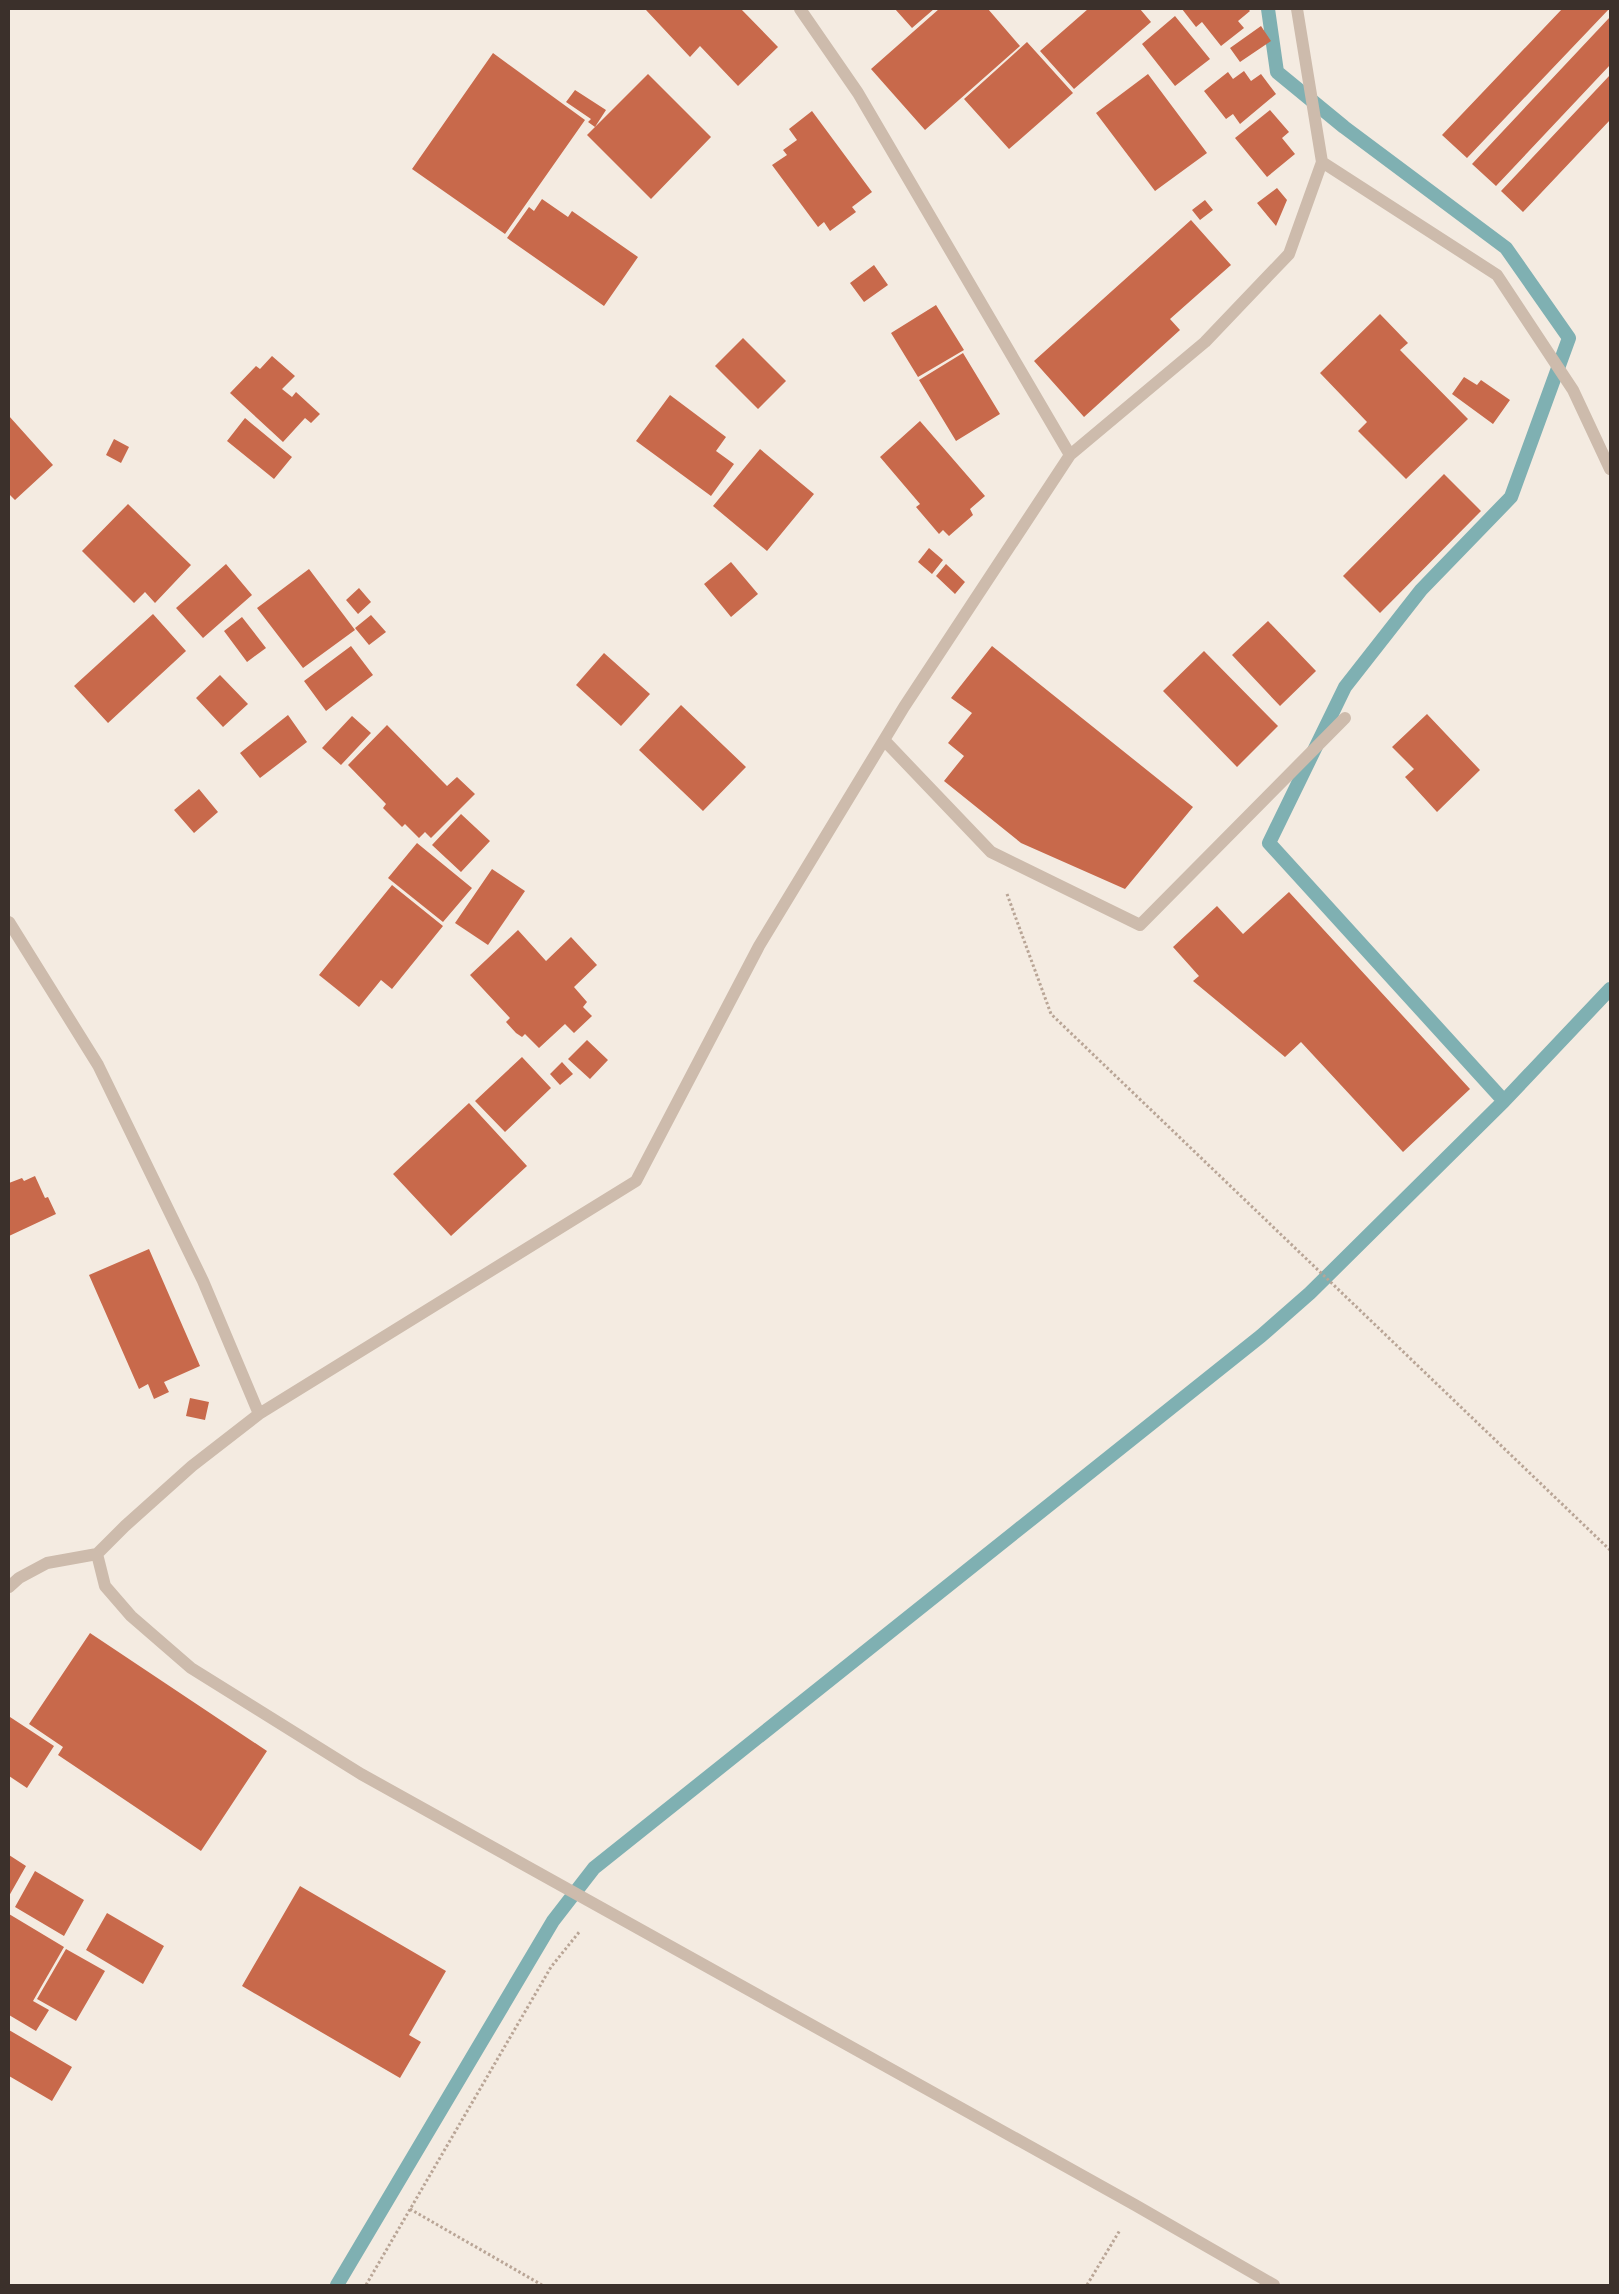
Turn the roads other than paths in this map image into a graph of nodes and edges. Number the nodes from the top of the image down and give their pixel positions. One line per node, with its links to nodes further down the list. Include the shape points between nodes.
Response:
1 (800, 9): 4 (street, via 858,93)
2 (1297, 9): 3 (street)
3 (1322, 162): 4 (street, via 1289,254 1205,342); 5 (street, via 1498,275 1573,390)
4 (1070, 455): 7 (street)
5 (1610, 468)
6 (1345, 718): 7 (street, via 1140,925 991,852)
7 (884, 740): 10 (street, via 759,946 636,1181)
8 (9, 922): 9 (street)
9 (13, 938): 10 (street, via 98,1065 203,1281)
10 (259, 1414): 11 (street, via 192,1466)
11 (97, 1554): 12 (street, via 47,1562 18,1578); 13 (street, via 105,1586 131,1616 191,1668 361,1774)
12 (9, 1587)
13 (1274, 2285)

